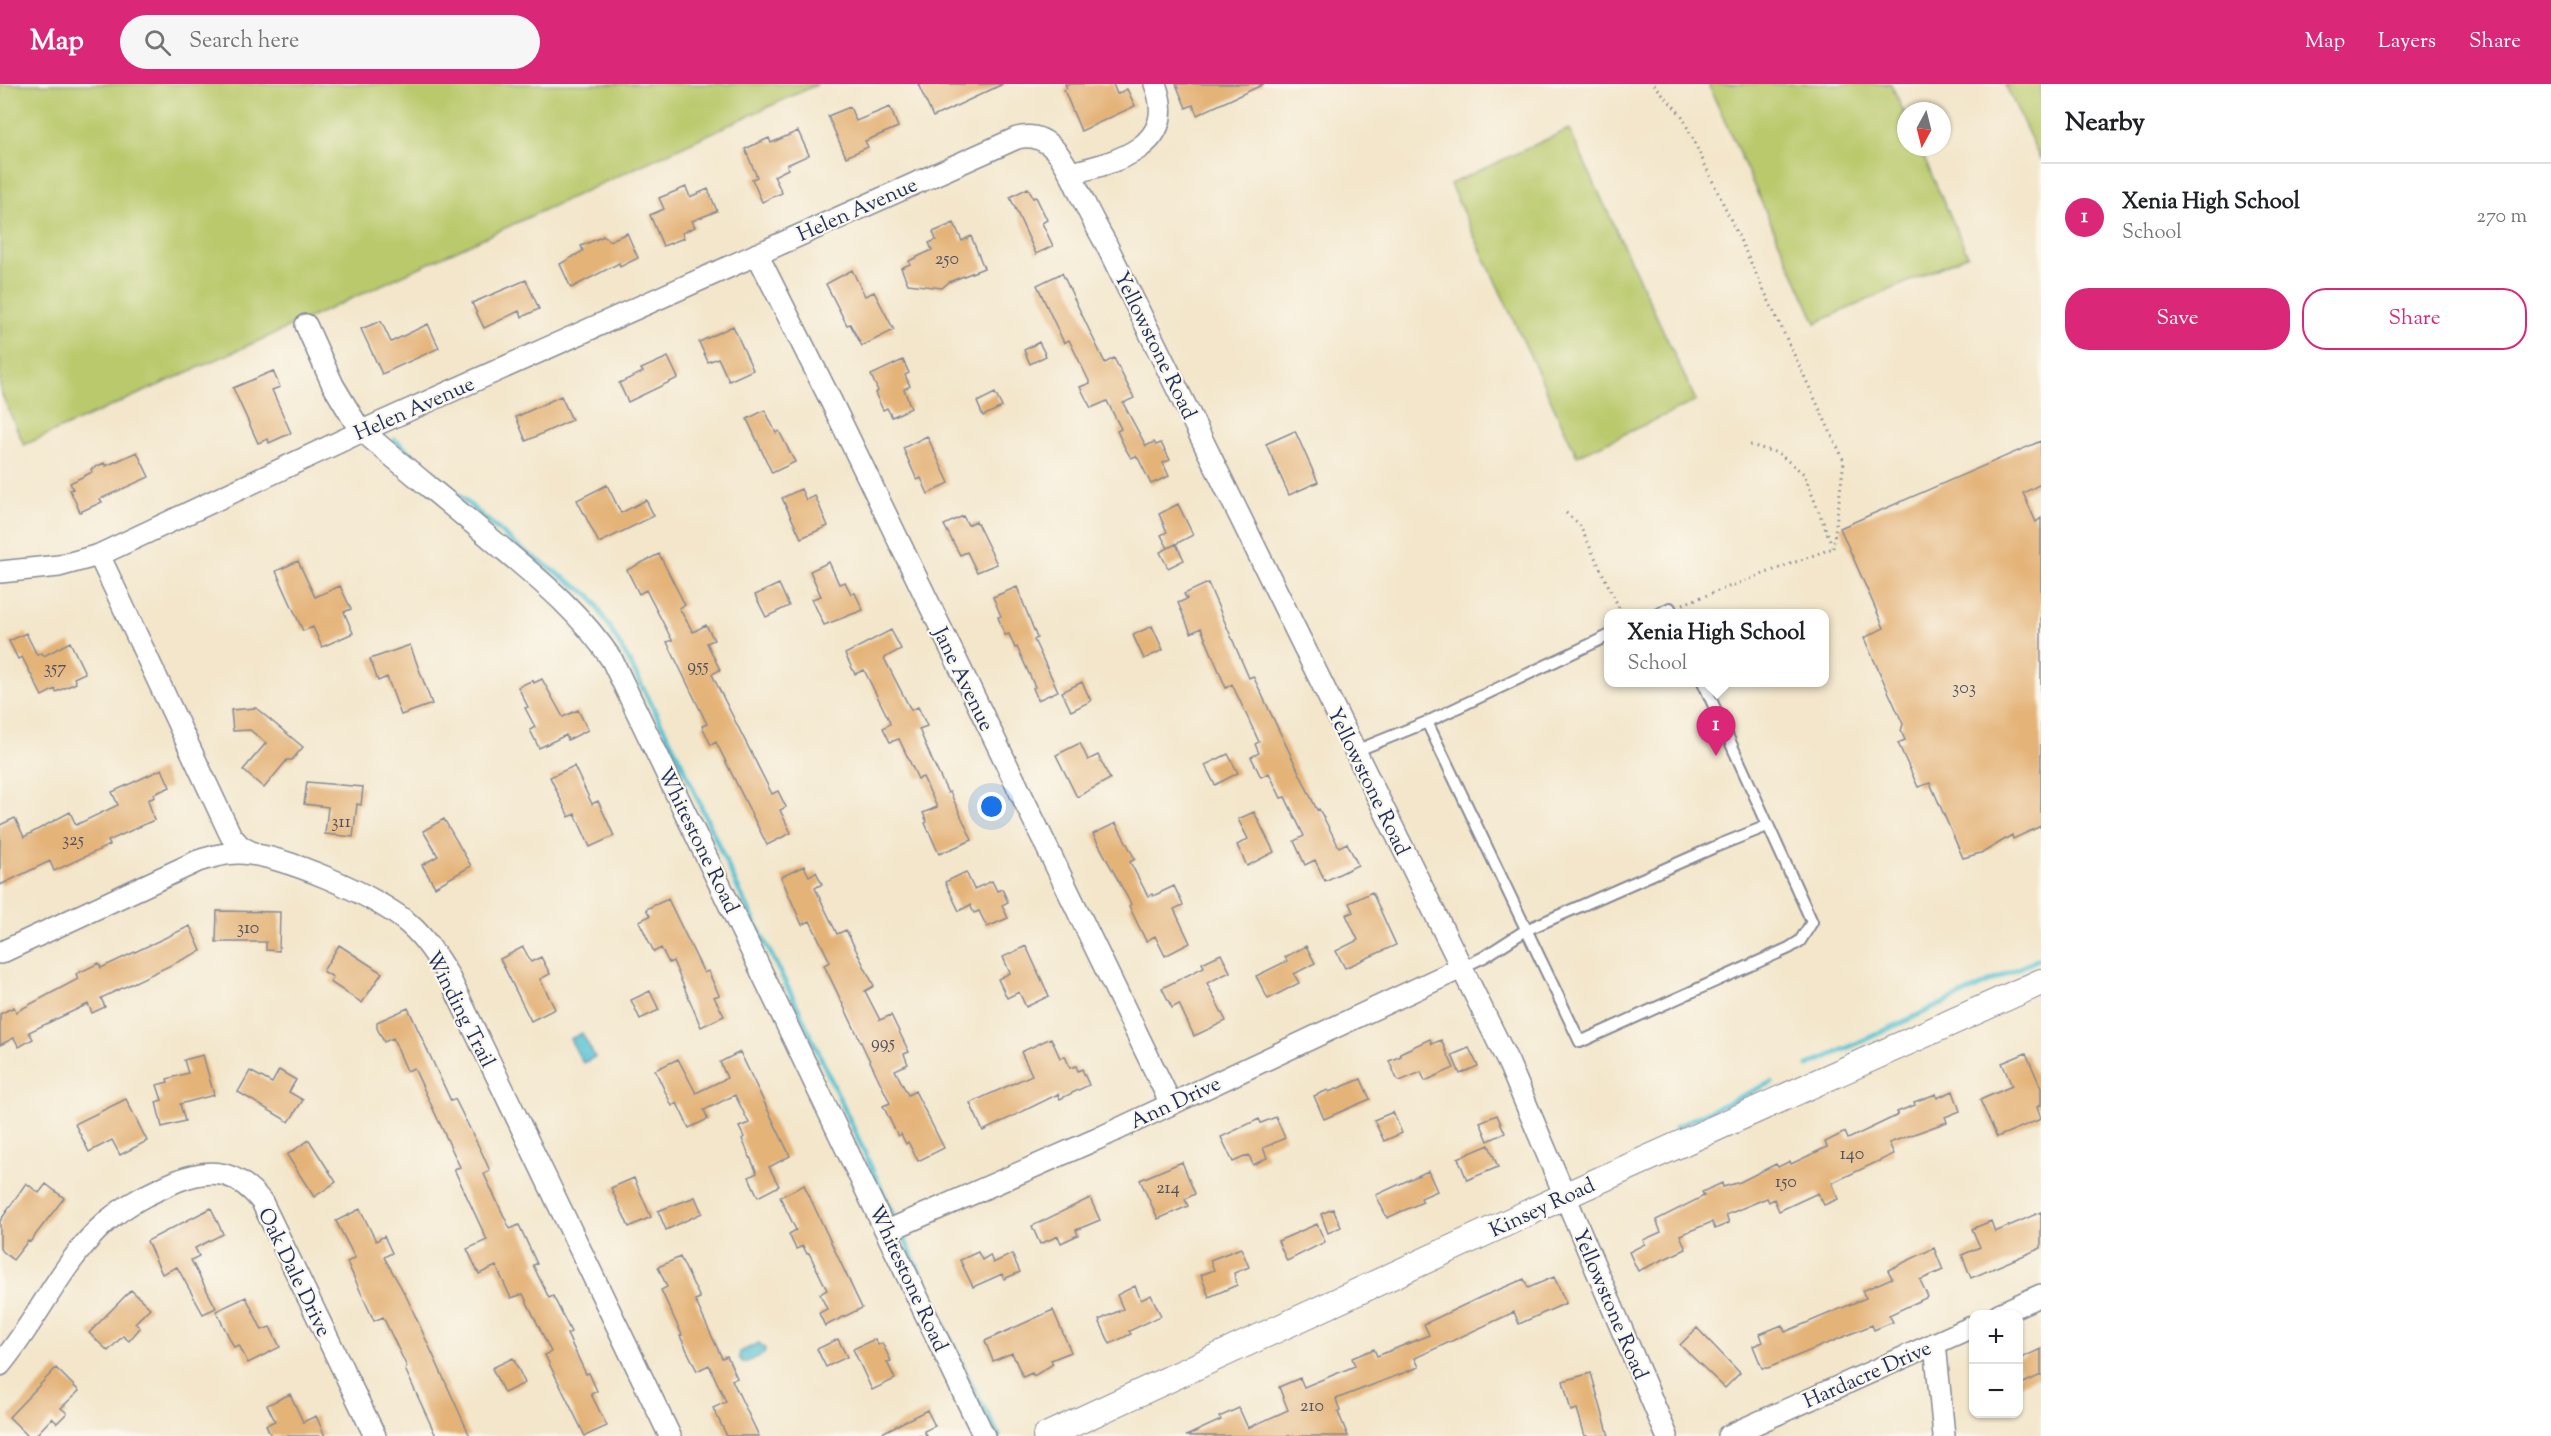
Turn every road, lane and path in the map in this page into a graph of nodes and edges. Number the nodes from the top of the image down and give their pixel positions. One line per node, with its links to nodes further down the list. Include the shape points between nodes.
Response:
1 (1155, 84): 4 (street, via 1162,107 1160,123 1139,150)
2 (1654, 84): 10 (path, via 1682,116 1844,461)
3 (1044, 141): 4 (street, Yellowstone Road, via 1061,156); 5 (street, Helen Avenue, via 1017,138)
4 (1071, 173): 18 (street, Yellowstone Road)
5 (757, 254): 7 (street, Helen Avenue); 25 (street, Jane Avenue)
6 (306, 324): 7 (street, Whitestone Road, via 333,385)
7 (361, 432): 11 (street, Helen Avenue); 27 (street, Whitestone Road, via 574,610 606,652)
8 (1750, 445): 10 (path, via 1778,453 1804,474)
9 (1566, 513): 13 (path, via 1579,524)
10 (1833, 548): 14 (path)
11 (99, 555): 12 (street, Helen Avenue, via 59,566); 20 (street, via 231,836)
12 (0, 572)
13 (1620, 609)
14 (1677, 609)
15 (1604, 638): 17 (lane)
16 (1705, 687): 19 (lane)
17 (1426, 722): 18 (lane); 21 (lane)
18 (1353, 752): 23 (street, Yellowstone Road)
19 (1767, 826): 21 (lane); 21 (lane, via 1812,922 1800,941 1580,1042)
20 (255, 854): 22 (street, Winding Trail, via 224,854 198,861); 34 (street, Winding Trail, via 332,880 376,900 411,926 437,956)
21 (1526, 930): 23 (lane)
22 (0, 952)
23 (1461, 968): 25 (street, Ann Drive); 26 (street, Yellowstone Road)
24 (2041, 982): 26 (street, Kinsey Road)
25 (1171, 1104): 27 (street, Ann Drive)
26 (1575, 1192): 36 (street, Kinsey Road); 37 (street, Yellowstone Road, via 1620,1329)
27 (886, 1231): 35 (street, Whitestone Road)
28 (2041, 1296): 29 (street)
29 (2008, 1310)
30 (1969, 1328): 31 (street, Hardacre Drive)
31 (1935, 1343): 38 (street, Hardacre Drive); 39 (street)
32 (0, 1365): 33 (street, Oak Dale Drive, via 79,1252 106,1222 142,1197 187,1177 207,1172 223,1174 238,1179 262,1202)
33 (375, 1436)
34 (670, 1436)
35 (984, 1436)
36 (1046, 1436)
37 (1667, 1436)
38 (1728, 1436)
39 (1944, 1436)

